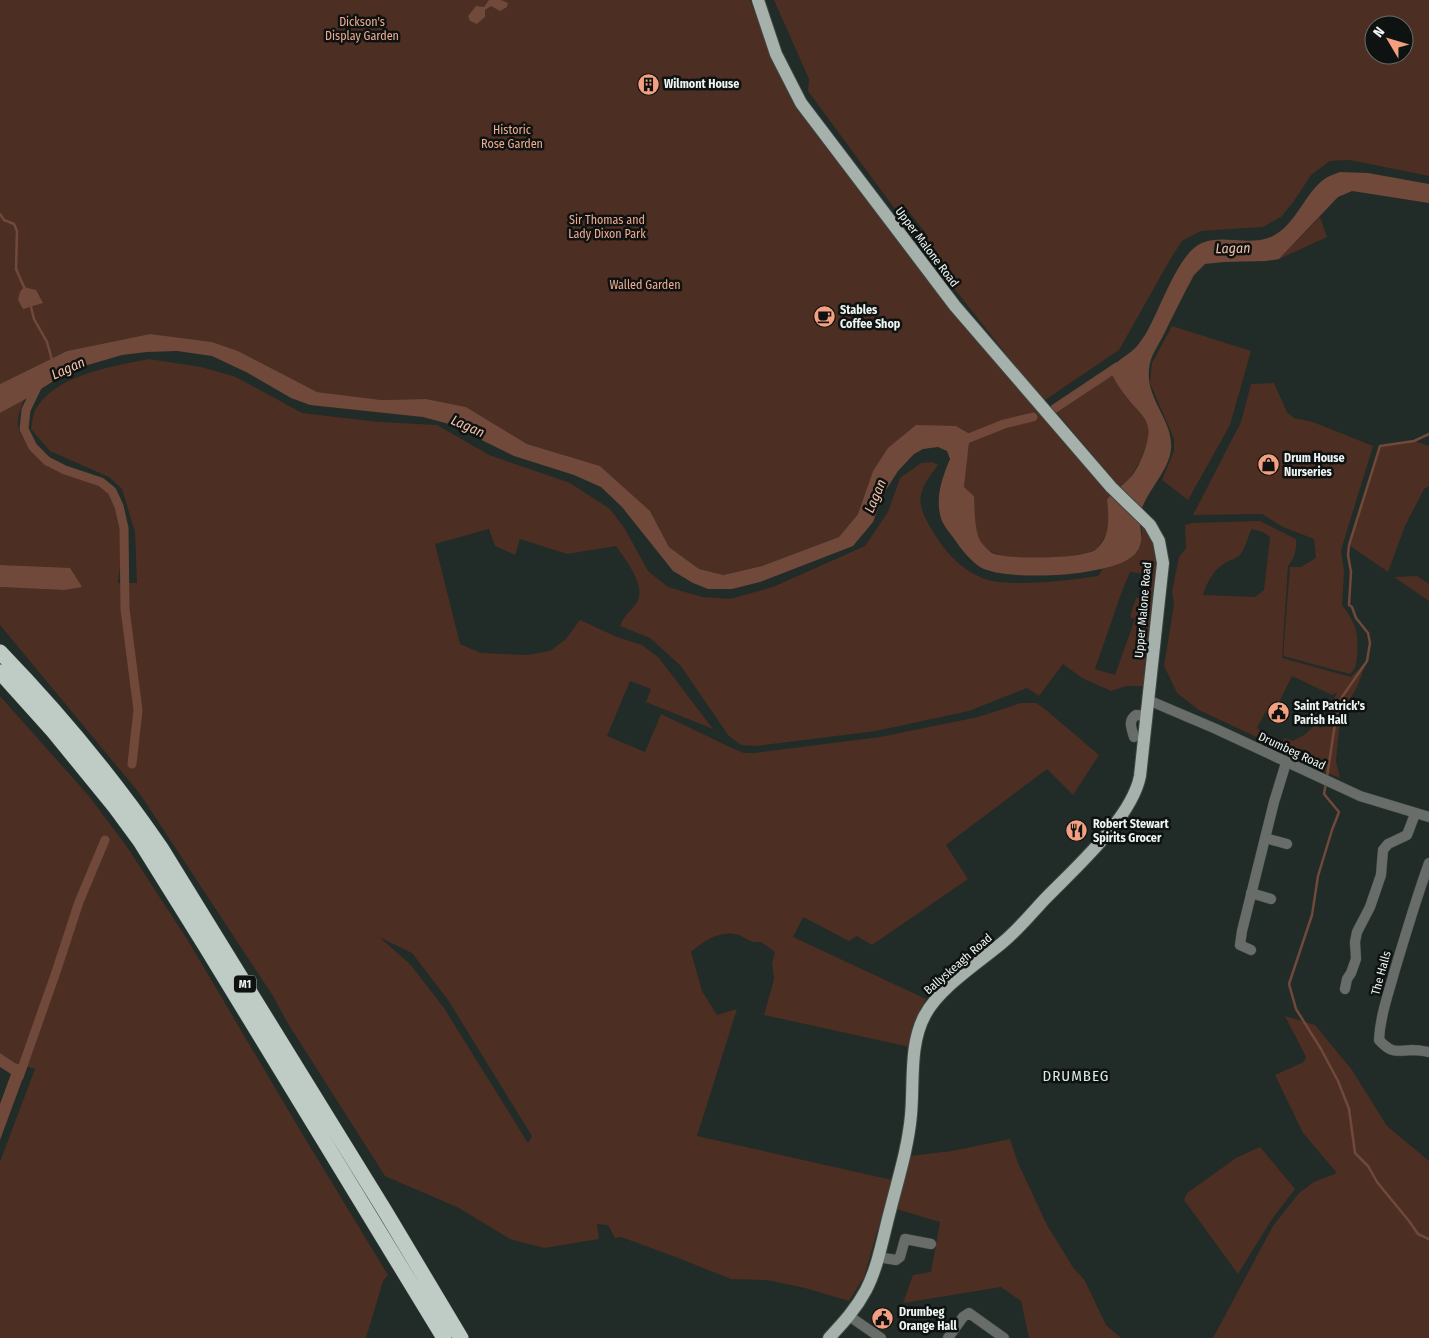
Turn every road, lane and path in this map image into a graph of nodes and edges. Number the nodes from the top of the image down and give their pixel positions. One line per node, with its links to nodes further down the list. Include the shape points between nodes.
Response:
1 (758, 0): 4 (main road, Upper Malone Road, via 776,54 801,103 955,306 1111,486 1150,525 1159,541 1163,563)
2 (0, 652): 22 (highway, M1, via 85,748 161,848)
3 (0, 672): 21 (highway, M1, via 53,731 140,841)
4 (1148, 700): 5 (main road, Ballyskeagh Road); 7 (street, Drumbeg Road)
5 (1147, 716): 6 (street, via 1136,715 1131,720); 19 (main road, Ballyskeagh Road, via 1138,786 1122,816 1004,942 934,1000 924,1016 917,1036 909,1130)
6 (1134, 737)
7 (1286, 763): 8 (street, Drumbeg Road, via 1374,802); 10 (street)
8 (1415, 814): 9 (street, Drumbeg Road); 16 (street, via 1407,835 1383,850 1381,876 1357,932 1356,958)
9 (1429, 818)
10 (1265, 838): 11 (street); 13 (street)
11 (1287, 844)
12 (1429, 863): 17 (street, The Halls, via 1412,910 1379,1040 1397,1052)
13 (1252, 893): 14 (street); 15 (street, via 1240,945)
14 (1271, 898)
15 (1251, 950)
16 (1345, 989)
17 (1429, 1052)
18 (931, 1244): 19 (street, via 905,1239 896,1260)
19 (878, 1257): 20 (main road, Ballyskeagh Road, via 866,1289)
20 (849, 1316): 23 (main road, Ballyskeagh Road); 24 (street)
21 (444, 1338)
22 (461, 1338)
23 (829, 1338)
24 (881, 1338)
25 (948, 1338): 26 (street, via 969,1313)
26 (1004, 1338)

